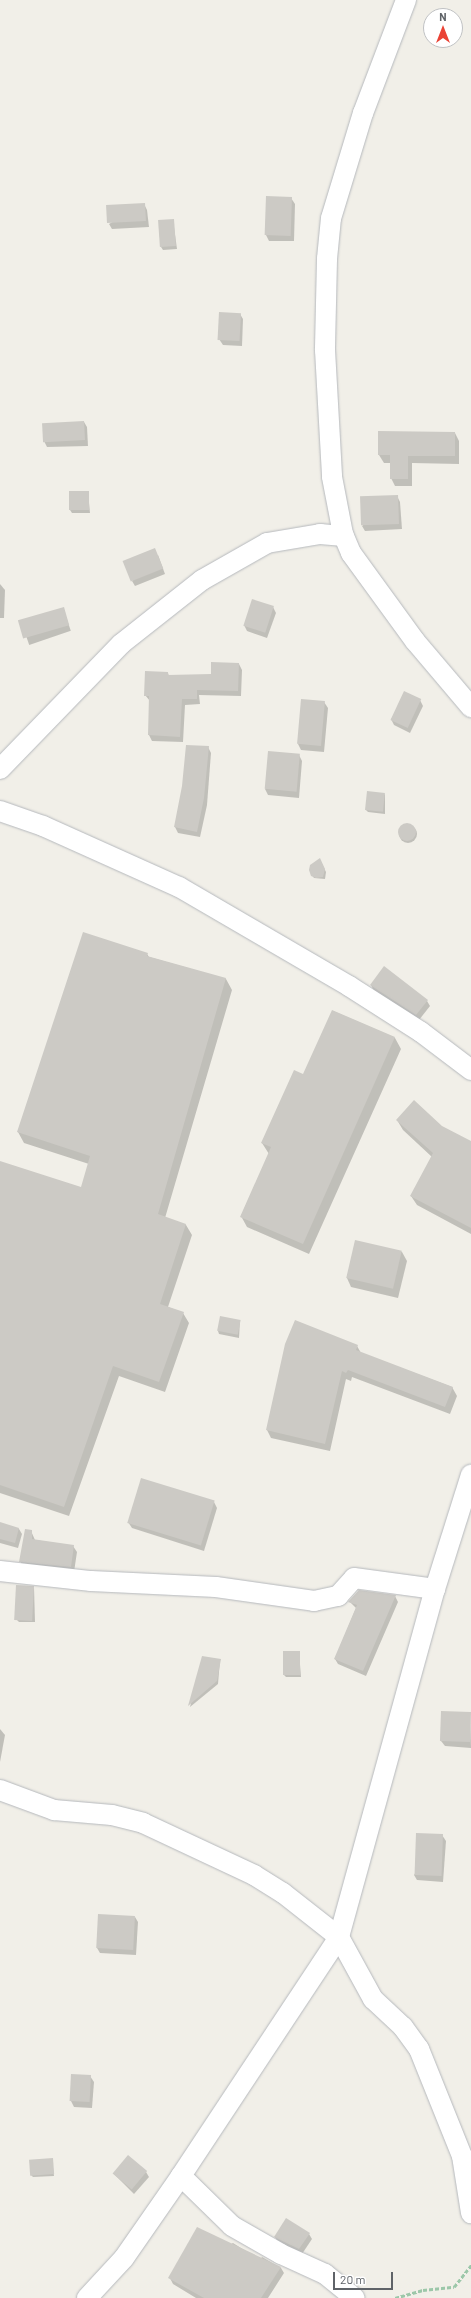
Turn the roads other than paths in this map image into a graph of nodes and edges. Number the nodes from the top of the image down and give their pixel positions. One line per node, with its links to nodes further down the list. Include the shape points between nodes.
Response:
1 (406, 0): 2 (street, via 363,113 336,202 329,236 325,304 327,398 332,476)
2 (344, 536): 3 (street, via 351,553 378,592 415,641); 4 (street, via 313,535 266,544 202,580 121,644)
3 (471, 707)
4 (0, 769)
5 (0, 811): 6 (street, via 43,826 179,887 349,986 420,1032)
6 (471, 1070)
7 (471, 1474): 9 (street)
8 (0, 1571): 9 (street, via 91,1582 216,1588 314,1601 338,1596 354,1578)
9 (435, 1590): 11 (street)
10 (0, 1790): 11 (street, via 54,1810 112,1815 143,1823 254,1875 289,1897)
11 (338, 1937): 12 (street); 13 (street, via 373,1999 403,2027 419,2049 462,2156)
12 (181, 2176): 14 (street, via 124,2258); 15 (street, via 232,2226 281,2254 325,2274)
13 (471, 2214)
14 (87, 2298)
15 (355, 2298)

